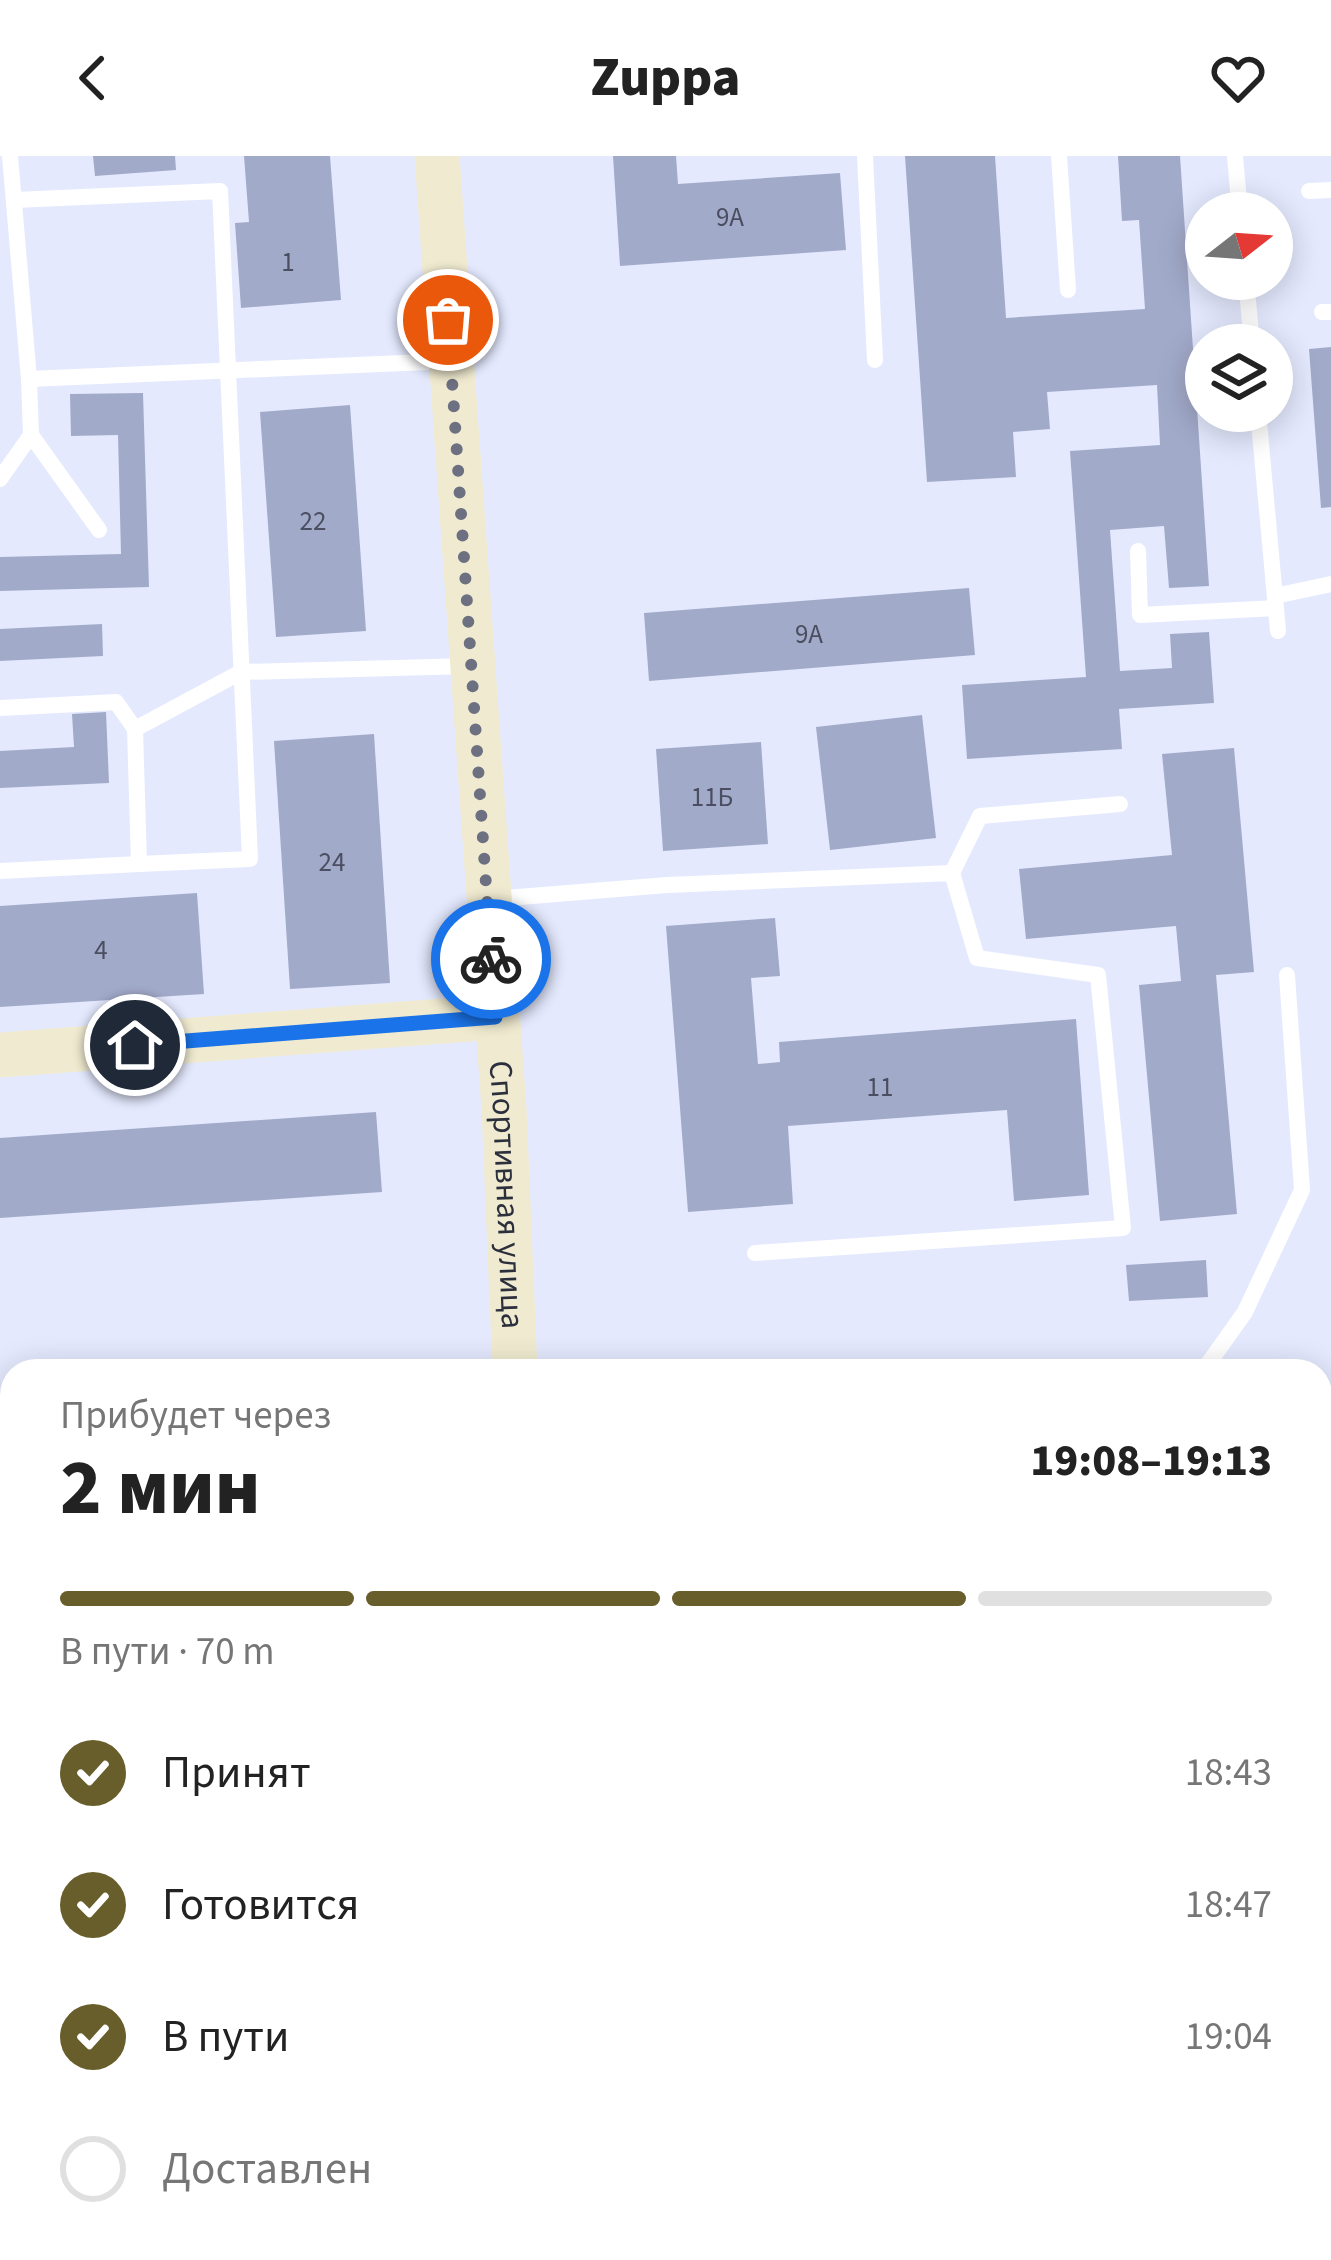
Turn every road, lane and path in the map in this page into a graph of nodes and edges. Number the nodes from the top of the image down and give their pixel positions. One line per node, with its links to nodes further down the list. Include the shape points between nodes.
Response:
1 (10, 156): 9 (lane)
2 (437, 156): 12 (street, Спортивная улица)
3 (865, 156): 11 (lane)
4 (1059, 156): 10 (lane)
5 (1235, 156): 8 (lane)
6 (1331, 190): 7 (lane)
7 (1309, 191)
8 (1238, 192)
9 (14, 200): 13 (lane, via 220,191); 14 (lane)
10 (1068, 290)
11 (875, 360)
12 (451, 361): 13 (lane); 23 (street, Спортивная улица)
13 (228, 371): 14 (lane); 24 (lane)
14 (29, 379): 16 (lane)
15 (1260, 432): 21 (lane)
16 (31, 435): 17 (lane); 18 (lane)
17 (0, 479)
18 (99, 530)
19 (1138, 551): 21 (lane, via 1141,615)
20 (1331, 584): 21 (lane)
21 (1275, 602): 22 (lane)
22 (1278, 631)
23 (472, 666): 24 (lane); 31 (street, Спортивная улица)
24 (242, 672): 26 (lane); 28 (lane, via 250,859)
25 (0, 708): 26 (lane, via 116,702)
26 (135, 729): 28 (lane)
27 (1120, 804): 30 (lane, via 980,816)
28 (139, 864): 29 (lane)
29 (0, 871)
30 (952, 873): 31 (lane); 35 (lane, via 977,958 1098,975 1123,1228)
31 (488, 900): 33 (street, Спортивная улица)
32 (1287, 975): 37 (lane, via 1302,1190 1245,1312)
33 (495, 1017): 34 (street); 36 (street, Спортивная улица)
34 (0, 1055)
35 (755, 1253)
36 (513, 1359)
37 (1212, 1359)

